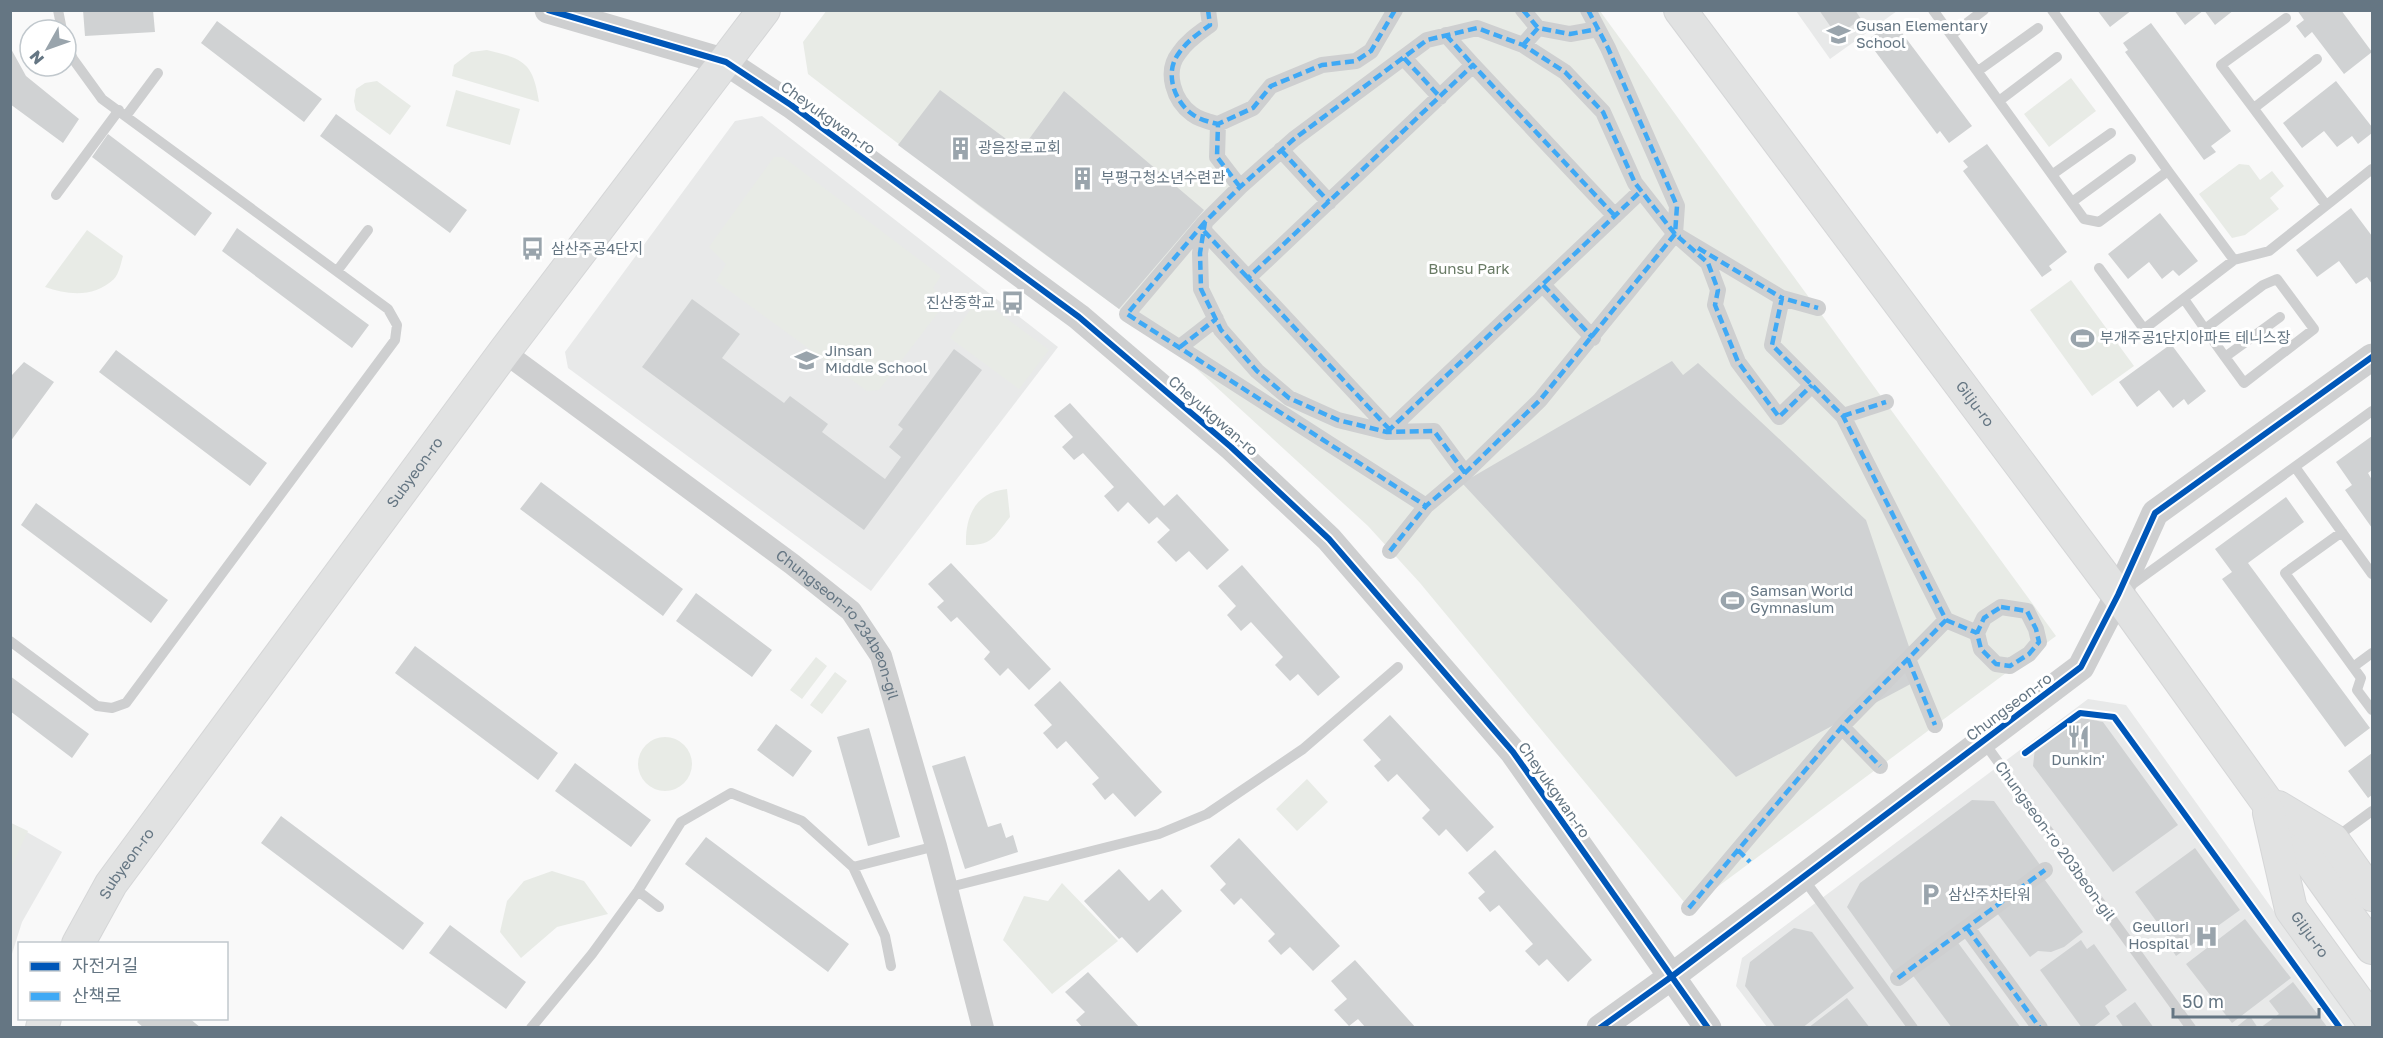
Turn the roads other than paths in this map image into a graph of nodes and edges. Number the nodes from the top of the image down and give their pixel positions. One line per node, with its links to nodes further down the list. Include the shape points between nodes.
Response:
1 (548, 10): 21 (street, Cheyukgwan-ro)
2 (764, 10): 21 (main road, Subyeon-ro)
3 (1208, 10): 30 (street, via 1210,25 1177,54 1171,75 1178,99 1192,114)
4 (1395, 10): 30 (street, via 1371,51 1356,61 1322,65 1271,86 1253,108)
5 (1523, 10): 12 (street)
6 (1588, 10): 14 (street)
7 (1680, 10): 74 (main road, Gilju-ro)
8 (1933, 10): 16 (lane)
9 (1984, 10): 16 (lane)
10 (2052, 10): 35 (lane)
11 (2286, 18): 28 (lane, via 2221,65)
12 (1538, 28): 14 (street, via 1570,34); 17 (street)
13 (2038, 28): 24 (lane)
14 (1598, 29): 46 (street, via 1677,206)
15 (1446, 35): 17 (street, via 1477,28); 18 (street, via 1427,40); 22 (street)
16 (1951, 35): 24 (lane)
17 (1523, 45): 38 (street, via 1565,72 1603,112)
18 (1404, 57): 26 (street); 32 (street)
19 (2058, 57): 27 (lane)
20 (2317, 59): 28 (lane)
21 (726, 62): 60 (main road, Subyeon-ro); 105 (street, Cheyukgwan-ro, via 791,105 1078,317 1231,447 1329,539 1513,752)
22 (1473, 65): 26 (street); 43 (street)
23 (78, 66): 29 (lane, via 102,99)
24 (1978, 71): 27 (lane)
25 (158, 73): 29 (lane)
26 (1440, 97): 40 (street)
27 (1999, 101): 36 (lane)
28 (2254, 108): 42 (lane)
29 (122, 113): 39 (lane); 49 (lane)
30 (1218, 124): 37 (street, via 1216,157)
31 (2111, 133): 36 (lane)
32 (1281, 150): 37 (street); 40 (street)
33 (2131, 159): 41 (lane)
34 (2373, 169): 42 (lane)
35 (2168, 171): 41 (lane, via 2099,222 2084,219); 47 (lane)
36 (2053, 174): 41 (lane)
37 (1240, 187): 44 (street)
38 (1641, 191): 43 (street); 46 (street)
39 (56, 195)
40 (1329, 202): 50 (street)
41 (2072, 202)
42 (2326, 205): 47 (lane, via 2269,251)
43 (1615, 216): 51 (street)
44 (1204, 227): 50 (street); 56 (street, via 1201,289); 59 (street, via 1127,314)
45 (368, 230): 49 (lane)
46 (1676, 234): 52 (street); 58 (street); 63 (street, via 1708,263 1718,290 1715,305 1738,362 1779,417)
47 (2234, 260): 53 (lane)
48 (2099, 268): 53 (lane, via 2144,329)
49 (338, 271): 77 (lane, via 388,309 397,325 395,340 126,704 98,706)
50 (1248, 278): 67 (street)
51 (1543, 285): 58 (street); 67 (street)
52 (1782, 298): 54 (street); 63 (street, via 1772,345)
53 (2184, 299): 57 (lane)
54 (1818, 308)
55 (2280, 316): 61 (lane)
56 (1216, 319): 59 (street); 67 (street, via 1257,371 1289,398 1338,420)
57 (2205, 329): 61 (lane); 61 (lane, via 2263,285 2277,279 2314,329 2244,383)
58 (1593, 338): 69 (street, via 1540,400)
59 (1180, 347): 70 (street)
60 (504, 352): 90 (street, Chungseon-ro 234beon-gil, via 851,611 881,656); 102 (main road, Subyeon-ro, via 111,884)
61 (2225, 357)
62 (2373, 357): 74 (street, Chungseon-ro, via 2155,513)
63 (1812, 385): 66 (street)
64 (1886, 402): 66 (street)
65 (2373, 411): 68 (lane)
66 (1843, 416): 75 (street)
67 (1389, 431): 69 (street, via 1434,431)
68 (2295, 467): 71 (lane); 74 (lane)
69 (1466, 473): 70 (street)
70 (1426, 506): 72 (street)
71 (2342, 532): 73 (lane); 81 (lane, via 2285,573)
72 (1390, 550)
73 (2373, 574)
74 (2118, 595): 85 (street, Chungseon-ro, via 2081,667); 87 (main road, Gilju-ro)
75 (1946, 620): 76 (street); 79 (street)
76 (1977, 633)
77 (10, 641)
78 (2373, 653): 81 (lane)
79 (1908, 659): 83 (street); 84 (street)
80 (1398, 667): 96 (lane, via 1303,749 1207,814 1159,834)
81 (2353, 667): 82 (lane, via 2361,678 2357,690)
82 (2373, 710)
83 (1935, 725)
84 (1842, 727): 86 (street); 91 (street)
85 (1983, 741): 95 (street, Chungseon-ro); 114 (lane, Chungseon-ro 203beon-gil)
86 (1880, 766)
87 (2266, 800): 89 (main road, Gilju-ro); 103 (main road, Gilju-ro); 107 (main road, Gilju-ro, via 2291,909)
88 (2373, 811): 89 (lane)
89 (2333, 840): 98 (main road, Gilju-ro)
90 (936, 846): 93 (lane); 96 (street, Chungseon-ro 234beon-gil)
91 (1738, 850): 92 (street); 100 (street)
92 (1750, 862)
93 (853, 867): 97 (lane, via 802,821 731,793 681,822); 104 (lane, via 885,936)
94 (2045, 870): 101 (street)
95 (1802, 878): 105 (street, Chungseon-ro); 112 (lane)
96 (946, 888): 109 (street, Chungseon-ro 234beon-gil)
97 (638, 891): 99 (lane); 108 (lane)
98 (2373, 895)
99 (659, 907)
100 (1689, 908)
101 (1967, 928): 106 (street); 113 (street)
102 (79, 942)
103 (2373, 948)
104 (891, 966)
105 (1671, 977): 110 (street, Chungseon-ro); 111 (street, Cheyukgwan-ro)
106 (1898, 978)
107 (2371, 1022)
108 (531, 1028)
109 (983, 1028)
110 (1600, 1028)
111 (1708, 1028)
112 (1913, 1028)
113 (2040, 1028)
114 (2191, 1028)

